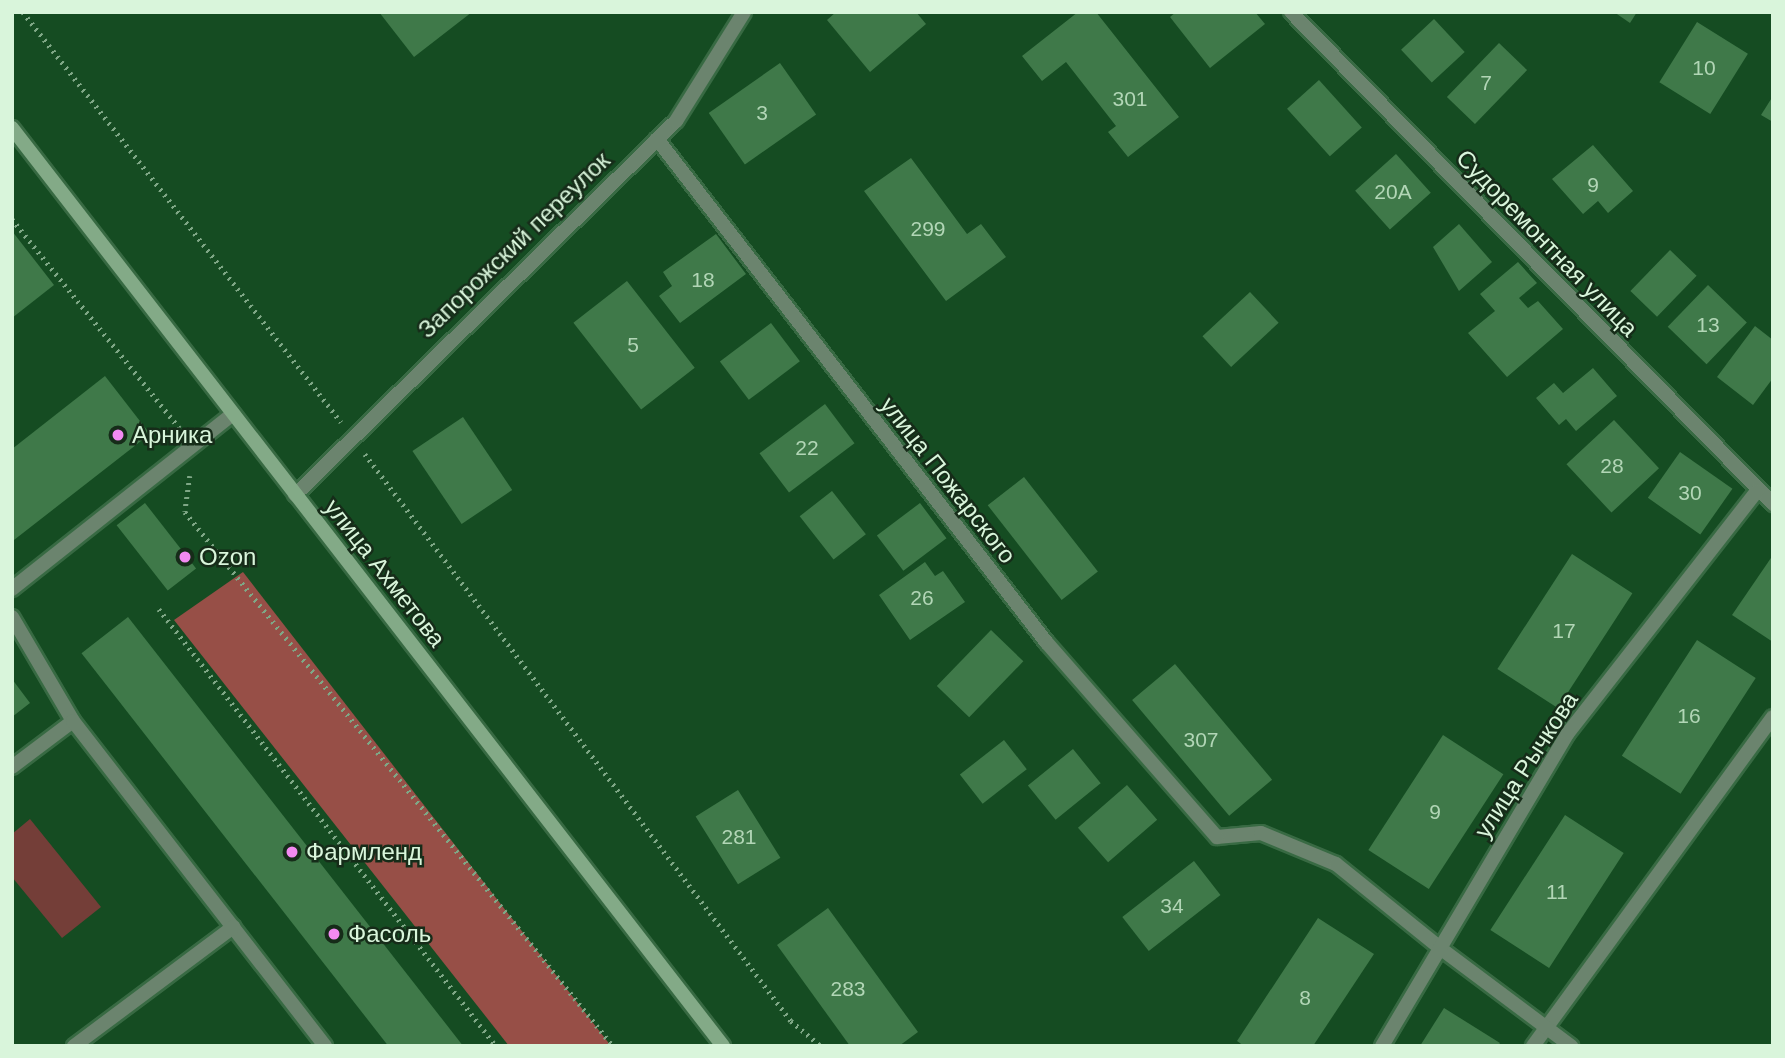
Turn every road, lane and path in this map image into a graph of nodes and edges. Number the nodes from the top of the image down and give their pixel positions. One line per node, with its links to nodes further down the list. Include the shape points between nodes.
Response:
1 (23, 12): 8 (path)
2 (744, 12): 5 (street, Запорожский переулок, via 676,121)
3 (1291, 12): 10 (street, Судоремонтная улица)
4 (12, 128): 7 (main road, улица Ахметова)
5 (657, 139): 8 (street, Запорожский переулок); 20 (street, улица Пожарского, via 1047,643 1217,836 1261,834 1336,864)
6 (12, 219): 9 (path)
7 (233, 414): 9 (street); 11 (main road, улица Ахметова)
8 (352, 437): 11 (street, Запорожский переулок); 27 (path, via 791,1021)
9 (194, 445): 13 (street); 25 (path, via 185,512)
10 (1757, 491): 12 (street, Судоремонтная улица); 20 (street, улица Рычкова, via 1568,733)
11 (295, 495): 26 (main road, улица Ахметова)
12 (1773, 504)
13 (12, 589)
14 (159, 609): 24 (path)
15 (12, 617): 17 (street)
16 (1773, 717): 21 (street)
17 (73, 722): 18 (street); 19 (street)
18 (12, 767)
19 (233, 927): 22 (street); 23 (street)
20 (1440, 948): 21 (street); 28 (street, улица Рычкова)
21 (1548, 1024): 29 (street); 30 (street)
22 (74, 1046)
23 (325, 1046)
24 (496, 1046)
25 (612, 1046)
26 (723, 1046)
27 (821, 1046)
28 (1381, 1046)
29 (1533, 1046)
30 (1571, 1046)

